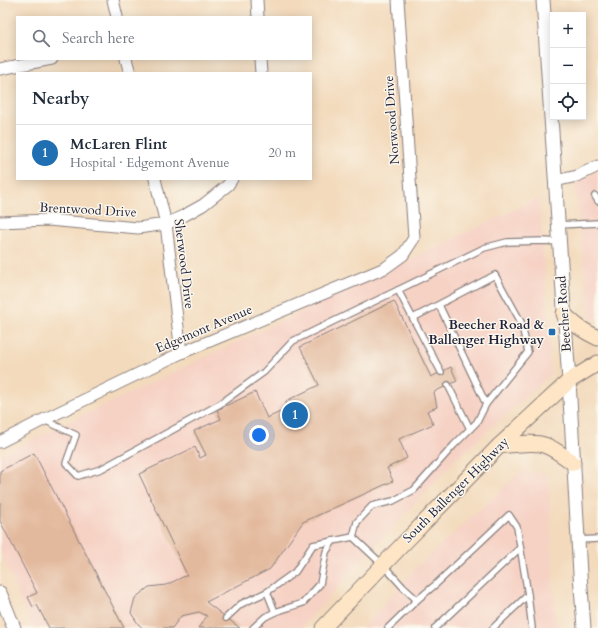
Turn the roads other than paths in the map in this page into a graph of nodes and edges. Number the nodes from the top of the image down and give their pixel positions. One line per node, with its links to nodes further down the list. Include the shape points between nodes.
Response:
1 (113, 0): 5 (street)
2 (257, 0): 6 (street)
3 (398, 0): 23 (street, Norwood Drive)
4 (543, 0): 16 (street, Beecher Road)
5 (116, 16)
6 (258, 16)
7 (47, 60): 10 (street)
8 (126, 60): 11 (street)
9 (260, 60): 12 (street)
10 (0, 69)
11 (130, 72)
12 (261, 72)
13 (598, 166): 16 (street, via 577,176)
14 (155, 180): 21 (street, Sherwood Drive)
15 (231, 180): 21 (street, Brentwood Drive, via 203,205)
16 (555, 181): 22 (street, Beecher Road)
17 (595, 196): 18 (lane)
18 (598, 201)
19 (0, 222): 21 (street, Brentwood Drive, via 48,220 138,228)
20 (598, 223): 22 (lane)
21 (166, 224): 30 (street, Sherwood Drive)
22 (558, 225): 24 (street, Beecher Road)
23 (414, 238): 30 (street, Edgemont Avenue, via 403,255 385,268)
24 (559, 242): 25 (lane, via 507,242 484,248); 27 (street, Beecher Road)
25 (398, 290): 28 (lane); 36 (lane, via 293,341 264,372 220,404 101,469 78,476 66,463 76,435)
26 (439, 305): 28 (lane); 35 (lane); 35 (lane, via 495,275 520,322 528,352)
27 (564, 314): 29 (main road, via 576,326); 33 (street, Beecher Road)
28 (414, 318): 32 (lane)
29 (598, 338)
30 (181, 353): 36 (street, Edgemont Avenue)
31 (598, 363): 33 (main road, South Ballenger Highway)
32 (441, 372)
33 (569, 381): 39 (main road, South Ballenger Highway); 40 (street, Beecher Road)
34 (448, 385): 37 (lane)
35 (486, 404): 37 (lane, via 477,422)
36 (43, 420): 38 (street, Edgemont Avenue)
37 (470, 428): 41 (lane, via 414,490 394,501 372,506 357,522)
38 (0, 442)
39 (499, 446): 40 (main road, via 543,444); 46 (main road, South Ballenger Highway)
40 (573, 463): 43 (street, Beecher Road)
41 (353, 537): 44 (lane); 46 (lane)
42 (598, 539): 43 (lane)
43 (578, 540): 60 (street, Beecher Road)
44 (333, 541): 47 (lane, via 313,545 295,572); 51 (lane, via 326,552 320,584 303,603)
45 (520, 548): 49 (lane); 50 (lane, via 517,527 509,515); 57 (lane)
46 (383, 565): 50 (lane); 55 (main road, South Ballenger Highway)
47 (267, 592): 51 (lane); 52 (lane, via 241,604)
48 (0, 593): 53 (street)
49 (528, 595): 58 (lane); 59 (lane)
50 (417, 600): 56 (lane)
51 (275, 612): 54 (lane, via 264,616)
52 (226, 618)
53 (14, 628)
54 (253, 628)
55 (323, 628)
56 (388, 628)
57 (435, 628)
58 (493, 628)
59 (532, 628)
60 (584, 628)

